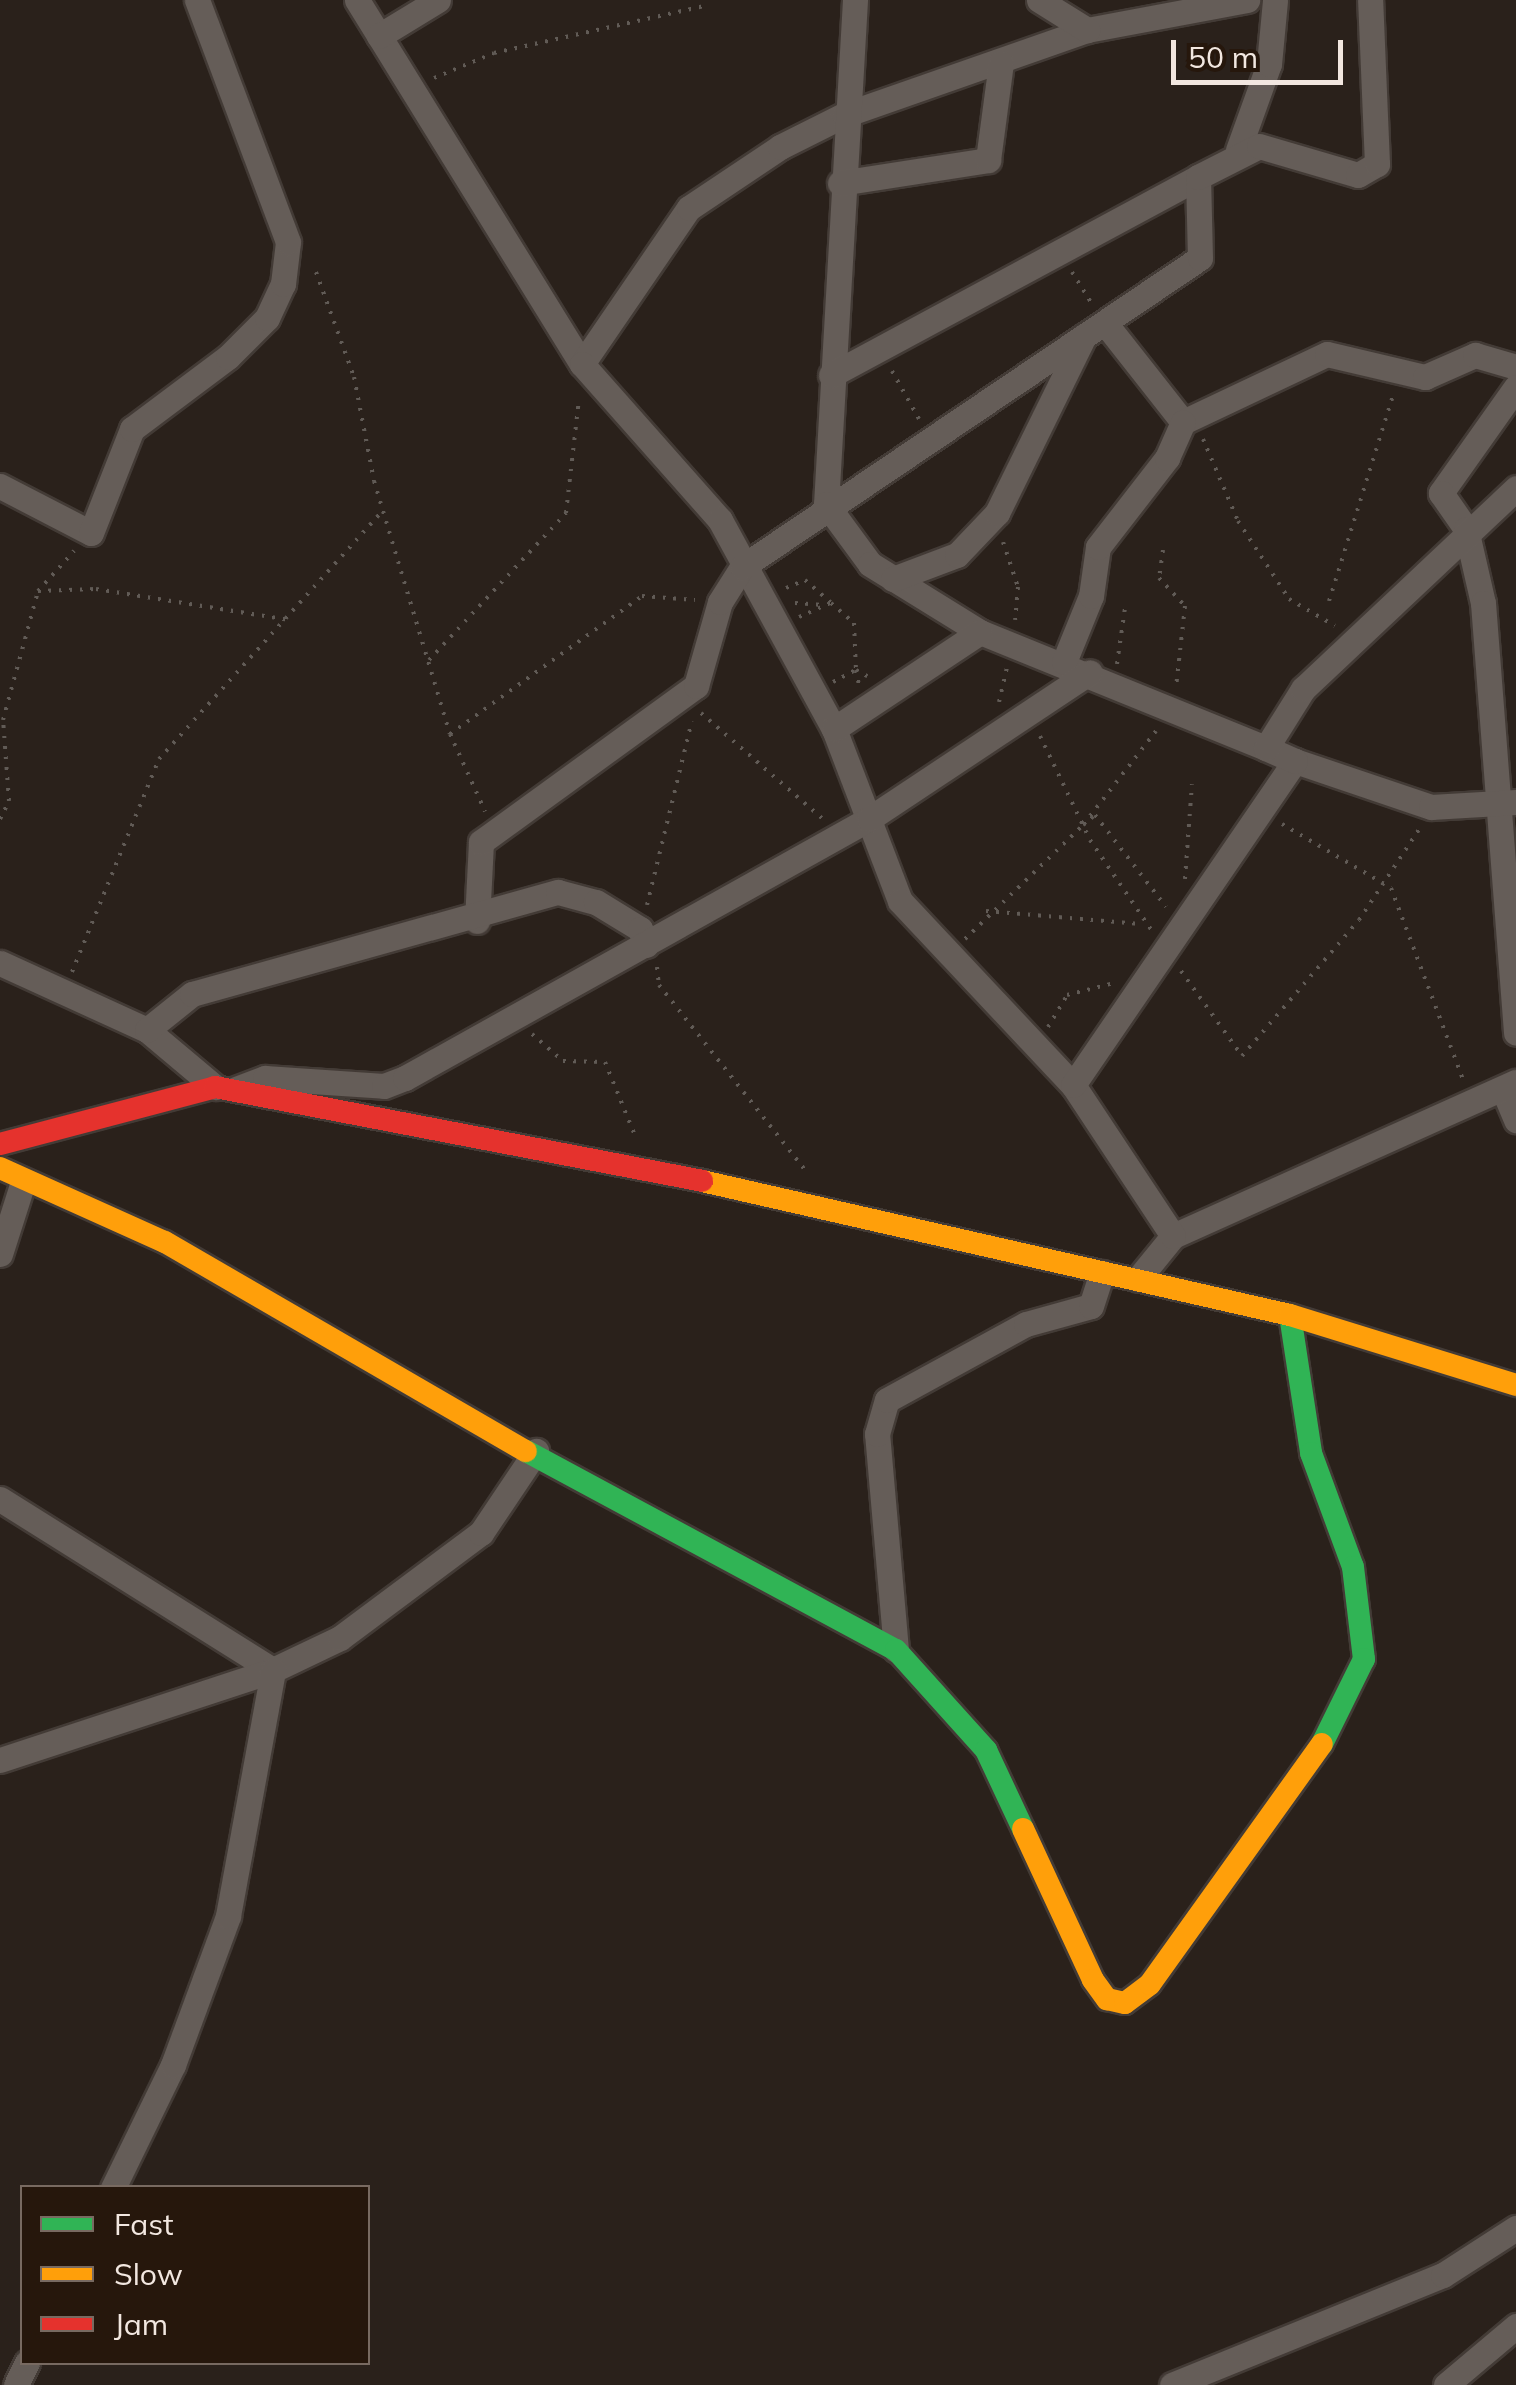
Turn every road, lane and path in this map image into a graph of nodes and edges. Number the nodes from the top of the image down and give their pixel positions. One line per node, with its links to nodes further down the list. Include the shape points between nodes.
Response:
1 (197, 0): 34 (street, via 288,264 267,318 132,429)
2 (357, 0): 11 (street)
3 (438, 0): 11 (street)
4 (855, 0): 14 (street)
5 (1038, 0): 10 (street)
6 (1247, 0): 10 (street)
7 (1275, 0): 15 (street, via 1270,64)
8 (1370, 0): 15 (street, via 1377,164 1358,176 1280,147)
9 (709, 5): 13 (path, via 494,52)
10 (1088, 30): 12 (street)
11 (379, 36): 13 (street)
12 (1001, 63): 14 (street); 17 (street, via 988,160)
13 (411, 88): 22 (street)
14 (844, 115): 17 (street); 22 (street, via 731,174 690,208)
15 (1238, 150): 16 (street)
16 (1198, 178): 18 (street); 20 (street, via 1200,258)
17 (840, 182): 24 (street)
18 (1060, 254): 20 (path); 21 (street)
19 (316, 272): 32 (path, via 354,377)
20 (1095, 329): 27 (street); 28 (street); 37 (street, via 997,512 957,555)
21 (880, 350): 24 (street); 28 (path)
22 (582, 364): 36 (street, via 720,520); 48 (path, via 566,513)
23 (1516, 367): 27 (street, via 1475,354 1425,377 1327,354)
24 (831, 375): 31 (street)
25 (1397, 384): 40 (path)
26 (1516, 387): 33 (street, via 1444,480 1444,506)
27 (1189, 421): 47 (path, via 1238,521 1289,598); 49 (street, via 1098,547 1091,596)
28 (929, 436): 31 (street)
29 (0, 486): 34 (street)
30 (1516, 488): 33 (street)
31 (826, 504): 36 (street); 37 (street, via 852,547)
32 (383, 510): 45 (path); 48 (path)
33 (1466, 529): 47 (street); 60 (street, via 1483,603)
34 (91, 533): 38 (path)
35 (1163, 550): 53 (path, via 1159,578 1185,606)
36 (742, 567): 41 (street); 44 (street)
37 (893, 579): 46 (street)
38 (38, 591): 45 (path, via 96,589); 63 (path, via 3,720 8,801)
39 (777, 592): 42 (path, via 804,580)
40 (1329, 601)
41 (720, 602): 56 (path, via 642,596); 66 (street, via 696,686)
42 (829, 604): 44 (path); 44 (path); 52 (path, via 854,622 856,670)
43 (1125, 608): 51 (path)
44 (782, 617): 55 (street)
45 (290, 620): 77 (path, via 159,758)
46 (980, 632): 49 (street); 52 (street)
47 (1352, 636): 57 (street)
48 (428, 662): 56 (path)
49 (1064, 662): 50 (street)
50 (1090, 672): 51 (street); 54 (street)
51 (1115, 683): 53 (street)
52 (893, 690): 55 (street)
53 (1174, 708): 57 (street); 65 (path)
54 (1030, 713): 64 (street); 65 (path)
55 (834, 730): 64 (street)
56 (450, 734): 66 (path)
57 (1266, 748): 58 (street)
58 (1295, 762): 60 (street, via 1431,807); 61 (street)
59 (1192, 784): 72 (path)
60 (1507, 800): 80 (street)
61 (1261, 812): 72 (street); 86 (path, via 1390,888)
62 (1429, 815): 82 (path, via 1359,920)
63 (0, 819)
64 (869, 820): 67 (street); 74 (street, via 894,891)
65 (1083, 825): 68 (path); 69 (path); 72 (path, via 1096,815)
66 (492, 829): 70 (street, via 476,856)
67 (841, 834): 73 (street); 73 (path, via 694,706)
68 (1090, 840)
69 (985, 911): 71 (path); 74 (path)
70 (477, 921): 73 (street, via 558,892); 79 (street, via 192,994)
71 (1140, 924)
72 (1181, 926): 76 (street)
73 (647, 940): 78 (street); 92 (path, via 659,985 799,1154)
74 (952, 958): 81 (street)
75 (0, 963): 77 (street)
76 (1148, 974): 81 (path, via 1068,994); 83 (street)
77 (66, 988): 79 (street)
78 (516, 1020): 85 (street, via 384,1086 265,1078); 90 (path, via 563,1061 606,1062)
79 (148, 1030): 85 (street)
80 (1516, 1033)
81 (1036, 1048): 83 (street)
82 (1242, 1056)
83 (1073, 1085): 93 (street)
84 (1510, 1086): 87 (street); 93 (street)
85 (225, 1089): 88 (street); 90 (street)
86 (1468, 1092)
87 (1516, 1120)
88 (0, 1144)
89 (0, 1168): 91 (street)
90 (649, 1170): 92 (street)
91 (22, 1185): 94 (street); 99 (street, via 165,1242 366,1365)
92 (816, 1203): 95 (street)
93 (1173, 1236): 96 (street)
94 (0, 1254)
95 (1102, 1273): 96 (street); 101 (street, via 1091,1306 1026,1324 886,1400 876,1434)
96 (1138, 1279): 97 (street)
97 (1290, 1315): 98 (street); 101 (street, via 1312,1453 1353,1567 1364,1659 1347,1708 1139,1997 1106,2000 986,1750)
98 (1516, 1385)
99 (536, 1450): 101 (street); 102 (street, via 481,1533 340,1638)
100 (0, 1500): 102 (street)
101 (896, 1650)
102 (273, 1670): 103 (street); 104 (street, via 228,1916 173,2066)
103 (0, 1760)
104 (114, 2185)
105 (1516, 2228): 107 (street, via 1443,2275)
106 (1516, 2326): 108 (street)
107 (1172, 2385)
108 (1446, 2385)

